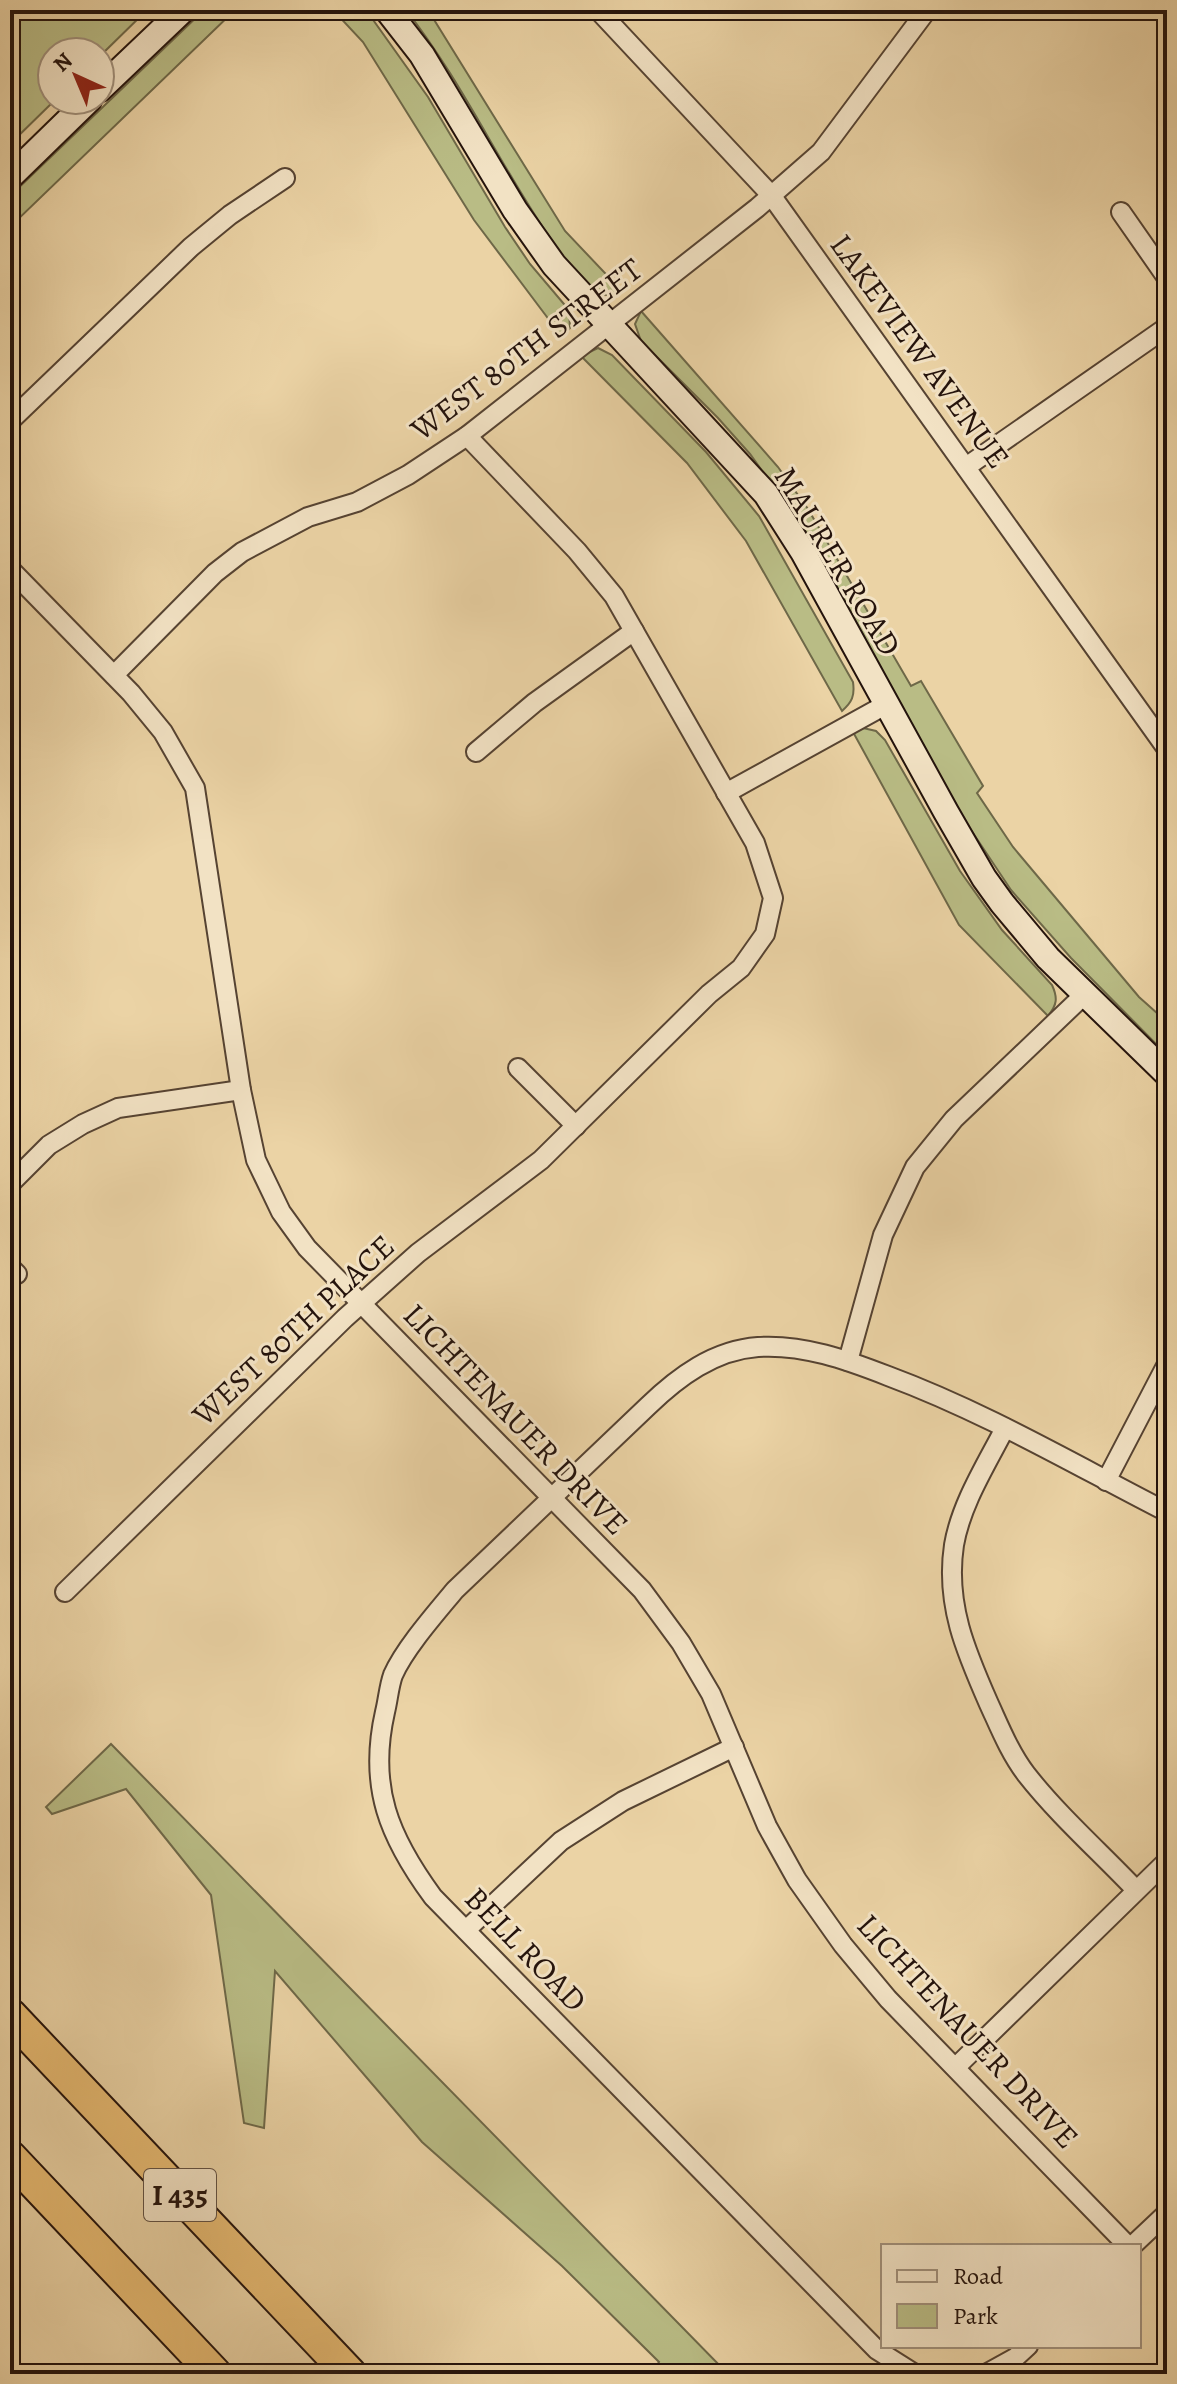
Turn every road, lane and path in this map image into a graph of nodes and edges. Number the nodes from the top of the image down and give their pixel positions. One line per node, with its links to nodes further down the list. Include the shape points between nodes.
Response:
1 (183, 10): 5 (street)
2 (387, 10): 12 (street, MAURER ROAD, via 422,55 554,265)
3 (598, 10): 9 (street, LAKEVIEW AVENUE)
4 (927, 10): 9 (street, WEST 80TH STREET, via 821,152)
5 (116, 74)
6 (73, 116): 7 (street)
7 (10, 177)
8 (285, 178): 14 (street, via 191,247)
9 (771, 195): 12 (street, WEST 80TH STREET); 16 (street, LAKEVIEW AVENUE)
10 (1121, 212): 11 (street)
11 (1167, 278)
12 (610, 324): 15 (street, WEST 80TH STREET); 20 (street, MAURER ROAD, via 766,494)
13 (1167, 327): 16 (street)
14 (10, 421)
15 (467, 436): 18 (street, WEST 80TH PLACE, via 577,551 614,596); 19 (street, WEST 80TH STREET, via 357,502 308,517 242,552)
16 (966, 467): 21 (street, LAKEVIEW AVENUE)
17 (10, 569): 19 (street, LICHTENAUER DRIVE)
18 (634, 631): 22 (street); 23 (street, WEST 80TH PLACE)
19 (114, 675): 27 (street, LICHTENAUER DRIVE, via 163,732 195,788)
20 (887, 704): 23 (street); 24 (street, MAURER ROAD, via 984,878 1028,936)
21 (1167, 749)
22 (476, 752)
23 (726, 793): 28 (street, WEST 80TH PLACE, via 755,843 773,898 765,934 741,968)
24 (1085, 994): 26 (street, MAURER ROAD); 31 (street, via 954,1119 915,1167 883,1235)
25 (518, 1068): 28 (street)
26 (1167, 1074)
27 (241, 1090): 29 (street, via 118,1108 49,1145); 30 (street, LICHTENAUER DRIVE, via 256,1160 281,1212 307,1248)
28 (576, 1126): 30 (street, WEST 80TH PLACE)
29 (10, 1184)
30 (361, 1304): 35 (street, LICHTENAUER DRIVE); 37 (street, WEST 80TH PLACE)
31 (848, 1361): 33 (street, BELL ROAD, via 932,1392); 35 (street, BELL ROAD, via 780,1347 756,1347 712,1360 672,1383)
32 (1167, 1364): 34 (street)
33 (1005, 1428): 34 (street, BELL ROAD); 40 (street, via 971,1494 955,1542 953,1603 963,1644 1017,1761)
34 (1106, 1481): 36 (street, BELL ROAD)
35 (552, 1499): 38 (street, LICHTENAUER DRIVE, via 650,1600 711,1694); 41 (street, BELL ROAD, via 455,1590 428,1623 393,1675 381,1731 379,1767 389,1824 405,1859)
36 (1167, 1512)
37 (65, 1592)
38 (734, 1747): 41 (street, via 623,1801 561,1841); 43 (street, LICHTENAUER DRIVE, via 797,1880 888,1999)
39 (1167, 1861): 40 (street)
40 (1136, 1890): 43 (street)
41 (466, 1930): 51 (street, BELL ROAD, via 877,2350)
42 (10, 2015): 50 (highway, I 435)
43 (956, 2067): 46 (street, LICHTENAUER DRIVE)
44 (10, 2157): 49 (highway)
45 (1167, 2213): 47 (street)
46 (1128, 2244)
47 (1132, 2244)
48 (1026, 2348): 52 (street)
49 (215, 2374)
50 (350, 2374)
51 (915, 2374)
52 (986, 2374)

